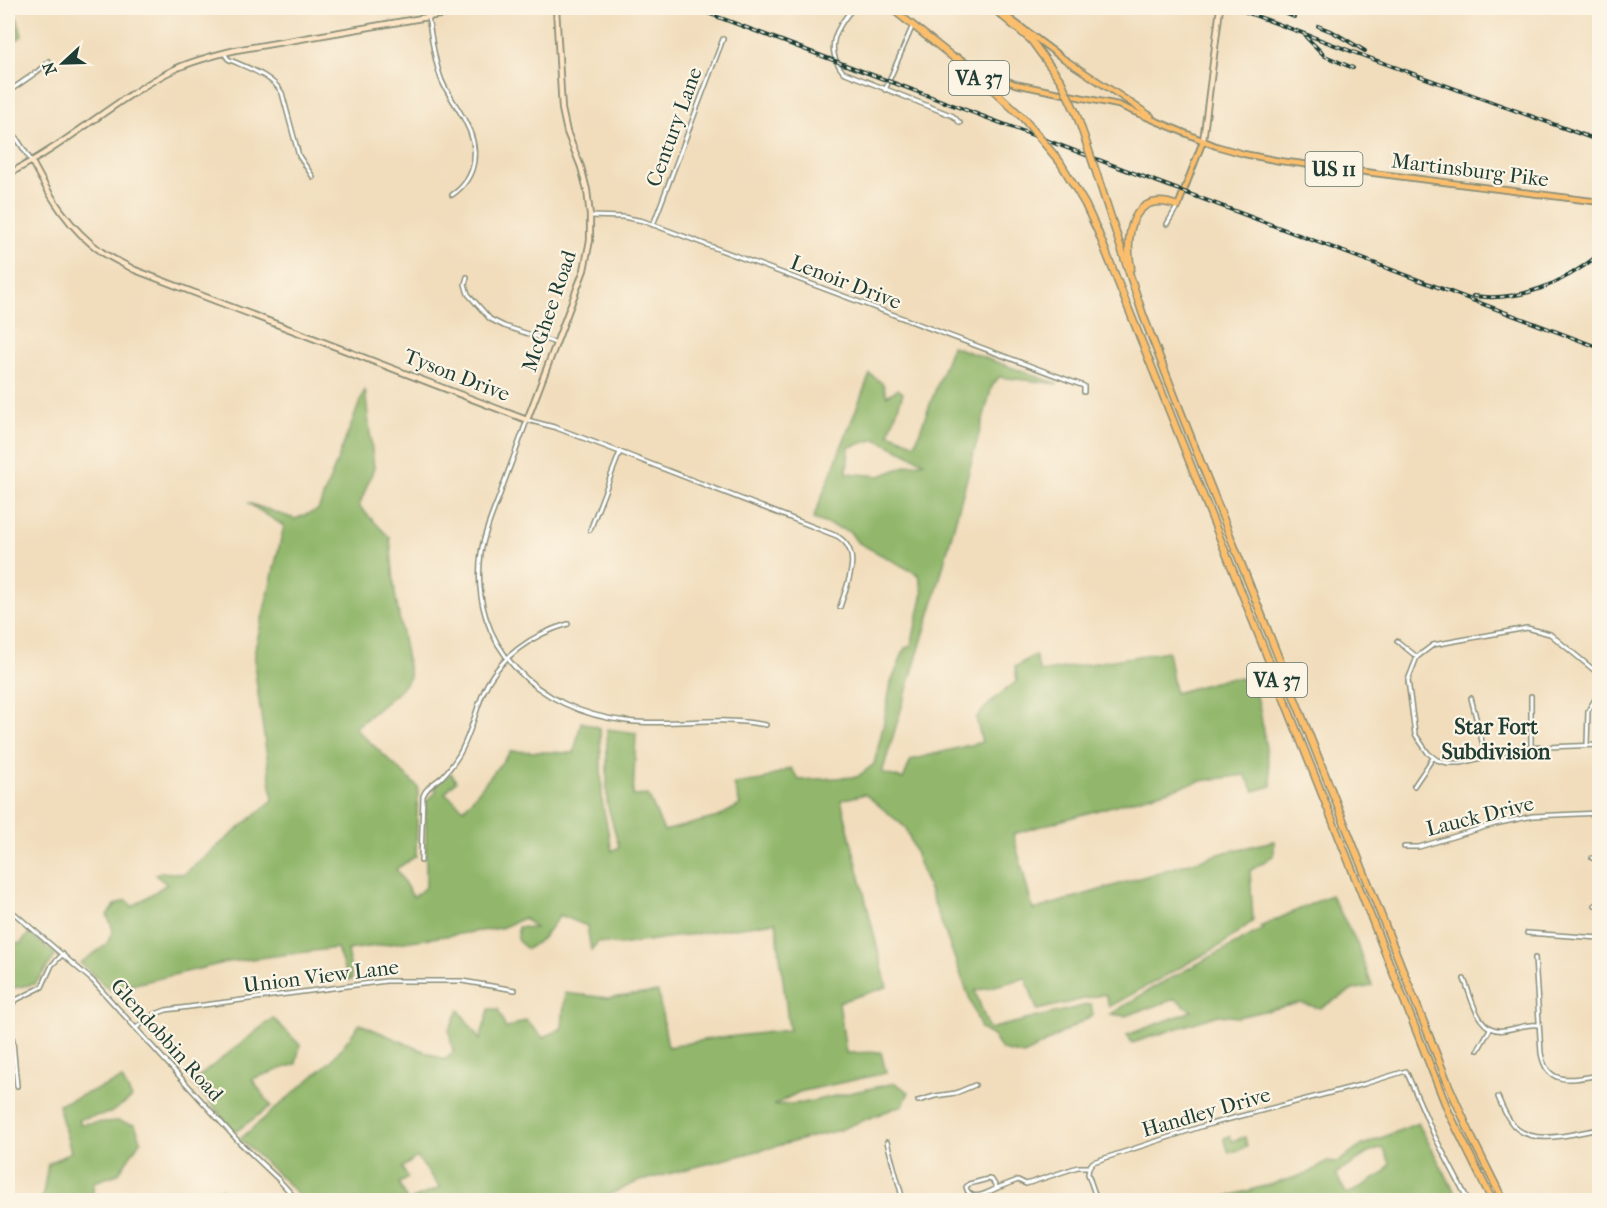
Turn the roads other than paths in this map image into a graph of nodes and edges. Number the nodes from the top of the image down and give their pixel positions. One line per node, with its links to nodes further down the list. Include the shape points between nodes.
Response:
1 (480, 8): 7 (street)
2 (556, 8): 25 (street, McGhee Road, via 562,109 583,177)
3 (853, 8): 13 (street, via 835,34 837,61 847,75)
4 (891, 8): 8 (highway, US 11)
5 (994, 8): 16 (main road, US 11, via 1061,57); 30 (highway, VA 37, bridge, via 1031,40 1061,81 1076,113)
6 (1220, 8): 18 (street)
7 (428, 17): 11 (street); 22 (street, via 441,77 466,121 473,145 472,173)
8 (913, 25): 10 (highway, US 11); 13 (street)
9 (723, 39): 27 (street, Century Lane)
10 (933, 41): 16 (main road, US 11, via 1003,80 1107,102); 82 (highway, VA 37, bridge, via 1023,118 1060,162 1082,197 1449,1113)
11 (224, 53): 19 (street, via 160,77); 21 (street, via 280,88 299,156)
12 (49, 61): 14 (street)
13 (885, 90): 15 (street, via 953,116)
14 (8, 92)
15 (960, 123)
16 (1164, 123): 18 (main road, Martinsburg Pike / US 11)
17 (8, 124): 19 (street)
18 (1203, 141): 23 (main road, Martinsburg Pike / US 11, via 1280,161); 24 (main road)
19 (32, 162): 20 (street); 32 (street, Tyson Drive, via 64,216 80,234 124,264)
20 (8, 174)
21 (312, 177)
22 (452, 195)
23 (1599, 202)
24 (1178, 206): 26 (street); 30 (highway, via 1156,201 1141,208 1133,220 1129,244 1132,275)
25 (590, 216): 27 (street, Lenoir Drive, via 623,217); 29 (street, McGhee Road, via 586,260)
26 (1167, 224)
27 (653, 225): 31 (street, Lenoir Drive, via 1084,386)
28 (467, 277): 29 (street, via 466,291 490,319)
29 (556, 343): 32 (street, McGhee Road)
30 (1171, 388): 83 (highway, VA 37, via 1460,1112)
31 (1084, 392)
32 (527, 420): 33 (street, Tyson Drive); 39 (street, McGhee Road, via 484,536 480,564 486,614)
33 (620, 452): 34 (street); 35 (street, Tyson Drive, via 820,527 842,539 850,548 853,561)
34 (590, 530)
35 (840, 607)
36 (568, 624): 39 (street, via 540,635)
37 (1397, 641): 38 (street)
38 (1417, 657): 40 (street, via 1439,643 1535,629 1560,641); 49 (street, via 1408,680 1412,720 1419,741)
39 (507, 658): 44 (street, McGhee Road, via 523,677 550,697 601,717 641,723 743,720); 55 (street, via 484,691 472,730 455,761 425,792)
40 (1599, 675)
41 (1599, 691): 45 (street, via 1588,711)
42 (1531, 696): 47 (street)
43 (1471, 698): 48 (street)
44 (766, 725)
45 (1587, 745): 46 (street); 47 (street)
46 (1599, 745)
47 (1531, 747): 48 (street)
48 (1486, 757): 49 (street, via 1454,764)
49 (1433, 758): 50 (street)
50 (1414, 786)
51 (1599, 813): 52 (street, Lauck Drive, via 1518,819 1419,847)
52 (1404, 847)
53 (1592, 858): 54 (street)
54 (1599, 859)
55 (421, 861)
56 (8, 908): 59 (street, Glendobbin Road)
57 (1527, 933): 58 (street)
58 (1599, 938)
59 (63, 954): 63 (street, via 52,965 42,987 16,1000); 66 (street, Glendobbin Road)
60 (1535, 958): 65 (street)
61 (1464, 979): 67 (street, via 1480,1019)
62 (515, 990): 66 (street, Union View Lane, via 462,981 386,981 166,1010)
63 (8, 1009)
64 (8, 1014): 71 (street)
65 (1538, 1025): 67 (street); 69 (street, via 1541,1057 1552,1074 1570,1080)
66 (136, 1028): 78 (street, Glendobbin Road, via 238,1142)
67 (1490, 1029): 68 (street)
68 (1478, 1050)
69 (1599, 1075)
70 (975, 1085): 73 (street)
71 (17, 1086)
72 (1498, 1097): 74 (street, via 1511,1122 1530,1135 1549,1137)
73 (918, 1101)
74 (1599, 1129)
75 (887, 1142): 79 (street)
76 (1089, 1167): 77 (street, Handley Drive, via 1026,1184 1018,1180); 80 (street); 81 (street, Handley Drive, via 1093,1162 1203,1126 1406,1071)
77 (997, 1188): 77 (street, Handley Drive, via 977,1196 966,1189 969,1184 988,1179)
78 (297, 1200)
79 (903, 1200)
80 (1097, 1200)
81 (1468, 1200)
82 (1492, 1200)
83 (1503, 1200)

